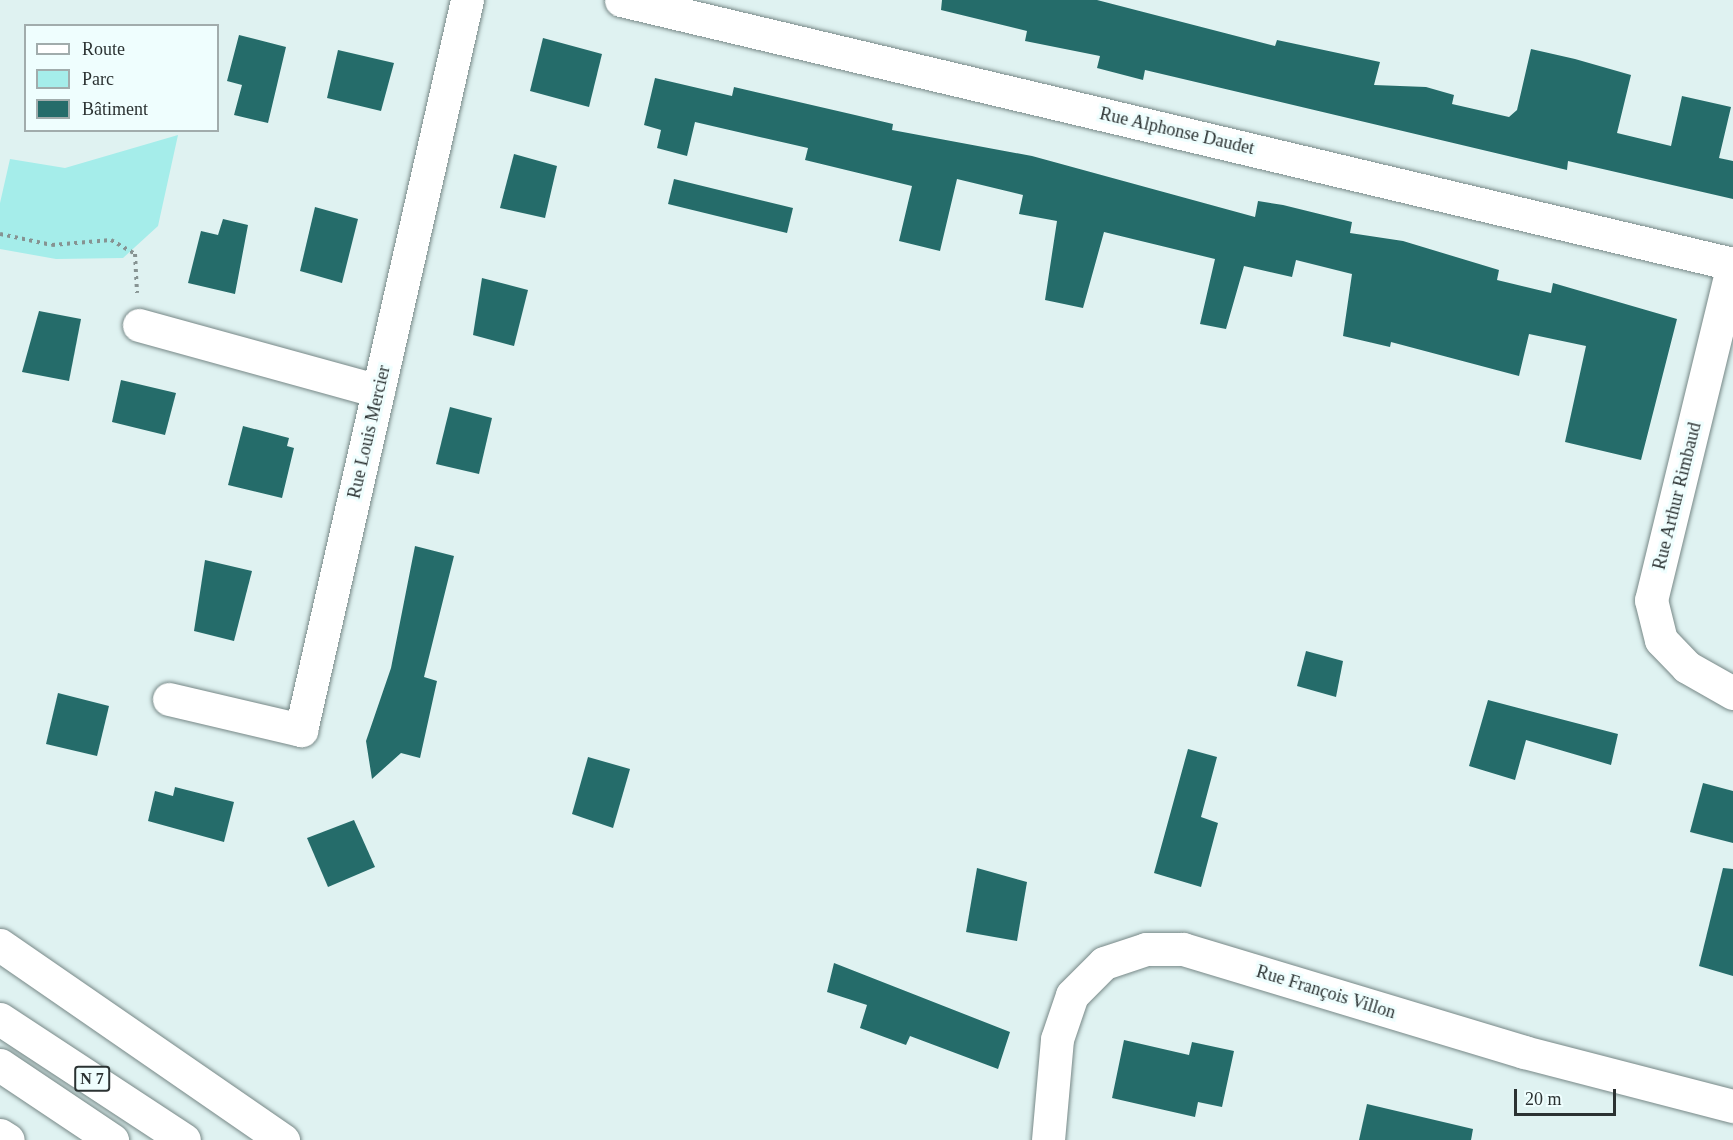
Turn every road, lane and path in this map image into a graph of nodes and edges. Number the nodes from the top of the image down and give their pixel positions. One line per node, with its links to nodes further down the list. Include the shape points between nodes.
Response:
1 (467, 0): 6 (main road, Rue Louis Mercier)
2 (621, 0): 4 (main road, Rue Alphonse Daudet)
3 (0, 234): 5 (path, via 52,245 111,240 135,254)
4 (1733, 264): 7 (main road, Rue Arthur Rimbaud, via 1651,600 1661,640 1687,667)
5 (139, 325): 6 (main road)
6 (378, 391): 8 (main road, Rue Louis Mercier, via 301,730)
7 (1733, 693)
8 (169, 699)
9 (0, 945): 17 (main road)
10 (0, 1019): 16 (main road, N 7)
11 (0, 1065): 15 (main road)
12 (1733, 1106): 18 (main road, Rue François Villon, via 1524,1052 1183,949 1146,949 1104,963 1072,995 1058,1039)
13 (0, 1135): 14 (main road)
14 (8, 1140)
15 (112, 1140)
16 (184, 1140)
17 (283, 1140)
18 (1048, 1140)

